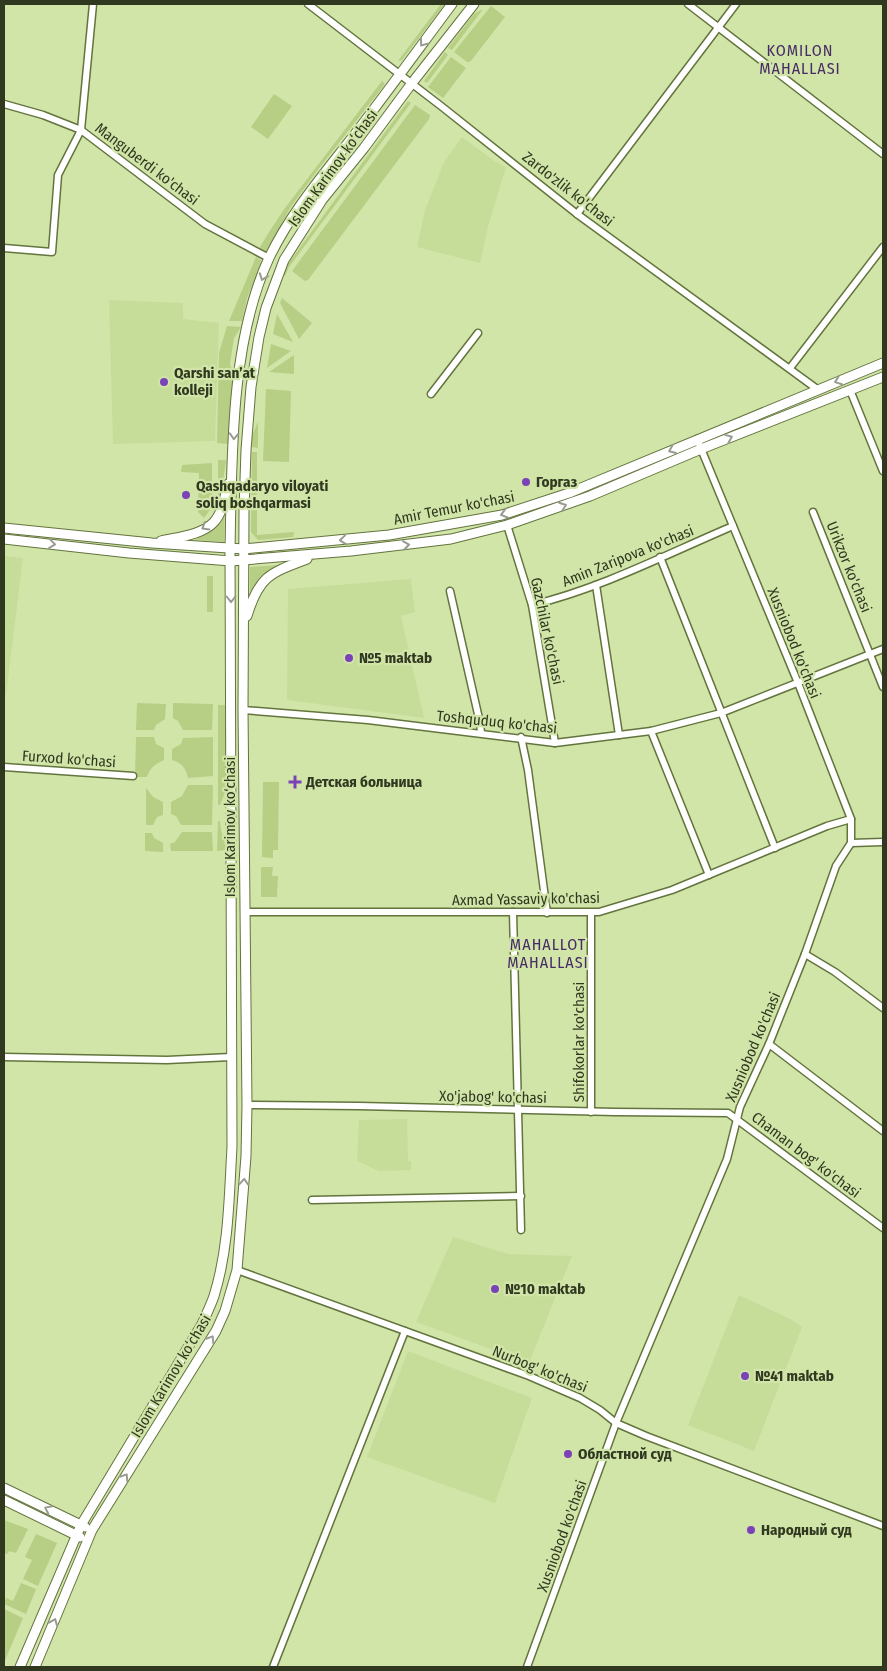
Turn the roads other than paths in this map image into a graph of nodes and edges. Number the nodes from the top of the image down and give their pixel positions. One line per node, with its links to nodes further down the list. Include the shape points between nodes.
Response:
1 (93, 4): 11 (street)
2 (308, 4): 8 (street, Zardo'zlik ko'chasi)
3 (452, 4): 8 (main road, Islom Karimov ko‘chasi, one-way to 8)
4 (474, 4): 9 (main road, Islom Karimov ko‘chasi)
5 (688, 4): 7 (street)
6 (736, 4): 7 (street)
7 (718, 26): 12 (street); 13 (street)
8 (400, 74): 9 (street, Zardo'zlik ko'chasi); 16 (main road, Islom Karimov ko‘chasi, via 304,198)
9 (412, 83): 13 (street, Zardo'zlik ko'chasi); 35 (main road, Islom Karimov ko‘chasi, via 317,207 284,260 266,308 251,387)
10 (4, 104): 11 (street, Manguberdi ko'chasi)
11 (81, 130): 15 (street, via 58,175 52,252); 16 (street, Manguberdi ko'chasi, via 205,224)
12 (883, 154)
13 (578, 214): 19 (street, Zardo'zlik ko'chasi)
14 (883, 247): 19 (street)
15 (4, 248)
16 (269, 258): 26 (main road, Islom Karimov ko‘chasi, one-way to 26, via 246,334 234,425)
17 (478, 333): 23 (street)
18 (883, 363): 21 (main road, Amir Temur ko'chasi, one-way to 21)
19 (790, 368): 21 (street, Zardo'zlik ko'chasi)
20 (883, 376): 22 (main road, Amir Temur ko'chasi)
21 (817, 389): 24 (main road, Amir Temur ko'chasi)
22 (850, 390): 25 (main road, Amir Temur ko'chasi, one-way to 22); 27 (street)
23 (431, 394)
24 (697, 439): 25 (street, Xusniobod ko'chasi); 35 (main road, Amir Temur ko'chasi, one-way to 35, via 568,493 502,515 389,535)
25 (701, 449): 29 (main road, Amir Temur ko'chasi, one-way to 25, via 590,496); 30 (street, Xusniobod ko'chasi)
26 (232, 469): 33 (main road, one-way to 33, via 223,506 214,521 195,533); 34 (main road, Islom Karimov ko‘chasi)
27 (883, 471)
28 (813, 512): 45 (street, Urikzor ko'chasi)
29 (507, 525): 36 (main road, Amir Temur ko'chasi, one-way to 29, via 451,539); 42 (street, Gazchilar ko'chasi)
30 (733, 526): 37 (street, Amin Zaripova ko'chasi); 46 (street, Xusniobod ko'chasi)
31 (4, 528): 33 (main road, Amir Temur ko'chasi)
32 (4, 539): 38 (main road, Amir Temur ko'chasi, one-way to 38)
33 (152, 543): 34 (main road, Amir Temur ko'chasi)
34 (230, 549): 35 (main road, Amir Temur ko'chasi); 38 (main road, Islom Karimov ko‘chasi)
35 (244, 549): 39 (main road, Islom Karimov ko‘chasi)
36 (318, 555): 39 (main road, Amir Temur ko'chasi); 43 (main road, via 273,572 262,581)
37 (660, 558): 40 (street, Amin Zaripova ko'chasi); 49 (street)
38 (231, 561): 39 (main road, Amir Temur ko'chasi); 70 (main road, Islom Karimov ko‘chasi, one-way to 70)
39 (244, 561): 43 (main road, Islom Karimov ko‘chasi)
40 (596, 585): 42 (street, Amin Zaripova ko'chasi); 52 (street)
41 (450, 591): 51 (street)
42 (532, 605): 54 (street, Gazchilar ko'chasi)
43 (244, 624): 48 (main road, Islom Karimov ko‘chasi)
44 (883, 649): 45 (street, Toshquduq ko'chasi)
45 (870, 654): 46 (street, Toshquduq ko'chasi); 47 (street, Urikzor ko'chasi)
46 (798, 683): 49 (street, Toshquduq ko'chasi); 57 (street, Xusniobod ko'chasi)
47 (883, 687)
48 (243, 710): 51 (street, Toshquduq ko'chasi); 62 (main road, Islom Karimov ko‘chasi)
49 (721, 712): 50 (street, Toshquduq ko'chasi); 60 (street)
50 (651, 731): 52 (street, Toshquduq ko'chasi); 61 (street)
51 (481, 733): 53 (street, Toshquduq ko'chasi)
52 (619, 735): 54 (street, Toshquduq ko'chasi)
53 (521, 738): 54 (street, Toshquduq ko'chasi); 65 (street)
54 (555, 743)
55 (4, 767): 56 (street, Furxod ko'chasi)
56 (133, 776)
57 (850, 819): 59 (street, Xusniobod ko'chasi); 60 (street, Axmad Yassaviy ko'chasi)
58 (883, 842): 59 (street)
59 (851, 843): 66 (street, Xusniobod ko'chasi, via 836,866)
60 (775, 848): 61 (street, Axmad Yassaviy ko'chasi)
61 (709, 875): 64 (street, Axmad Yassaviy ko'chasi, via 672,890)
62 (245, 912): 63 (street, Axmad Yassaviy ko'chasi); 71 (main road, Islom Karimov ko‘chasi)
63 (513, 912): 65 (street, Axmad Yassaviy ko'chasi); 72 (street)
64 (591, 913): 65 (street, Axmad Yassaviy ko'chasi); 73 (street, Shifokorlar ko'chasi)
65 (547, 914)
66 (805, 954): 67 (street); 68 (street, Xusniobod ko'chasi)
67 (883, 1008)
68 (769, 1044): 74 (street, Xusniobod ko'chasi, via 740,1107); 75 (street)
69 (4, 1057): 70 (street, via 167,1060)
70 (232, 1057): 76 (main road, Islom Karimov ko‘chasi)
71 (246, 1105): 72 (street, Xo'jabog' ko'chasi); 77 (main road, Islom Karimov ko‘chasi)
72 (518, 1110): 73 (street, Xo'jabog' ko'chasi); 78 (street)
73 (591, 1112): 74 (street, Xo'jabog' ko'chasi, via 728,1113)
74 (738, 1120): 80 (street, Chaman bog' ko'chasi); 84 (street, Xusniobod ko'chasi, via 727,1159)
75 (883, 1131)
76 (232, 1147): 77 (main road, via 238,1142); 87 (main road, Islom Karimov ko‘chasi, via 227,1231 214,1298 202,1324)
77 (246, 1147): 82 (main road, Islom Karimov ko‘chasi, one-way to 77)
78 (521, 1196): 79 (street); 81 (street)
79 (312, 1200)
80 (883, 1228)
81 (521, 1230)
82 (237, 1270): 83 (street, Nurbog' ko'chasi); 89 (main road, Islom Karimov ko‘chasi, one-way to 82, via 216,1331)
83 (406, 1331): 84 (street, Nurbog' ko'chasi, via 580,1398); 94 (street)
84 (616, 1422): 88 (street, Nurbog' ko'chasi); 95 (street, Xusniobod ko'chasi)
85 (4, 1488): 87 (main road, one-way to 85)
86 (4, 1500): 90 (main road)
87 (80, 1525): 89 (main road); 90 (main road, Islom Karimov ko‘chasi)
88 (883, 1526)
89 (92, 1530): 91 (main road, Islom Karimov ko‘chasi)
90 (76, 1535): 91 (main road); 92 (main road, Islom Karimov ko‘chasi)
91 (88, 1540): 93 (main road, Islom Karimov ko‘chasi, one-way to 91)
92 (20, 1667)
93 (35, 1667)
94 (273, 1667)
95 (527, 1667)

